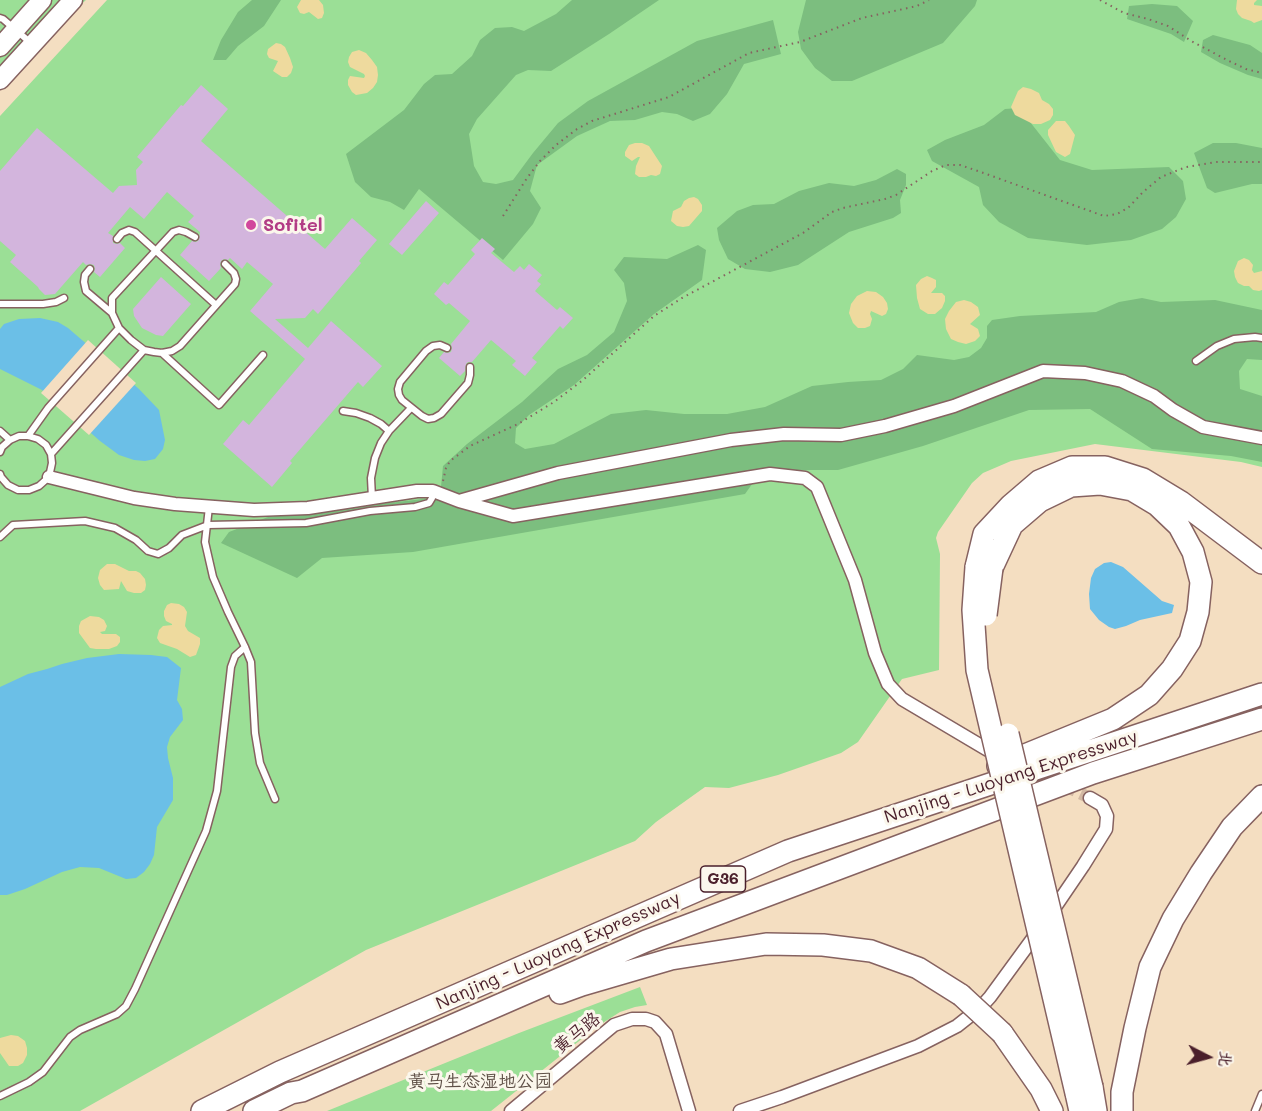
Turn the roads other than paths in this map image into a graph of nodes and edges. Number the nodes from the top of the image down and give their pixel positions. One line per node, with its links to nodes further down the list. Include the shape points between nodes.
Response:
1 (42, 0): 4 (main road)
2 (73, 0): 5 (main road)
3 (0, 18): 4 (lane)
4 (16, 30): 5 (lane); 6 (main road)
5 (33, 45): 7 (main road)
6 (0, 47)
7 (0, 80)
8 (195, 237): 10 (lane, via 179,230)
9 (117, 239): 10 (lane, via 129,230)
10 (156, 250): 15 (lane); 16 (lane, via 112,298)
11 (225, 264): 15 (lane, via 234,273 235,284)
12 (90, 269): 16 (lane, via 85,275 86,291)
13 (64, 298): 14 (lane, via 43,304)
14 (0, 304)
15 (216, 305): 21 (lane, via 180,346)
16 (112, 313): 17 (lane)
17 (119, 328): 20 (lane); 29 (lane)
18 (1262, 338): 23 (lane, via 1234,339)
19 (447, 348): 25 (lane, via 440,345 426,351 400,382 399,395)
20 (144, 350): 21 (lane); 33 (lane)
21 (162, 353): 22 (lane, via 219,405)
22 (263, 355)
23 (1196, 361)
24 (470, 367): 25 (lane, via 468,383 441,414 428,419)
25 (411, 408): 28 (lane)
26 (343, 411): 28 (lane, via 370,418)
27 (0, 431): 31 (lane)
28 (389, 431): 37 (lane, via 375,458)
29 (28, 436): 31 (lane); 33 (lane, via 46,445)
30 (1262, 438): 38 (street, via 1203,427 1122,381 1084,373 1043,371 954,406 885,426 841,435 784,434 731,440 558,472)
31 (10, 440): 32 (lane)
32 (0, 452)
33 (51, 454): 35 (lane)
34 (0, 474): 35 (lane, via 18,490 39,486)
35 (49, 477): 39 (street, via 134,498)
36 (436, 492): 37 (street, via 417,490); 38 (street); 40 (lane, via 429,503 415,507 306,522)
37 (372, 498): 39 (street, via 284,510)
38 (459, 501): 47 (street, via 513,516 770,474 805,478 817,487 855,580 875,653 888,684 903,699)
39 (210, 507): 40 (lane)
40 (208, 525): 41 (lane, via 182,535 158,554 115,528 85,521 13,525); 44 (lane, via 205,542 213,577)
41 (0, 537)
42 (1262, 563): 43 (highway, via 1181,502 1143,479 1105,467 1072,467 1039,481 984,534)
43 (984, 567): 51 (highway, via 1012,525 1040,501 1071,486 1100,484 1132,490 1157,505 1179,526 1193,552 1201,582 1190,641 1149,695 1113,719); 55 (highway, bridge, via 991,668 1011,747)
44 (245, 647): 50 (lane, via 251,662 260,763); 54 (lane, via 235,656 231,667 217,790 206,831 126,1006 80,1030 43,1072)
45 (1262, 694): 51 (highway, Nanjing - Luoyang Expressway / G36)
46 (1262, 719): 52 (highway, Nanjing - Luoyang Expressway / G36, via 1093,772 646,941)
47 (987, 750)
48 (1262, 796): 63 (highway, via 1232,827 1201,873 1150,967 1122,1092)
49 (1090, 798): 60 (street, via 1107,816 1106,829 1058,905 981,1007 957,1026 918,1046)
50 (275, 799)
51 (788, 851): 56 (highway, Nanjing - Luoyang Expressway / G36, via 280,1072)
52 (302, 1091): 57 (highway, Nanjing - Luoyang Expressway / G36); 61 (highway, bridge, via 582,985 671,959 766,944 824,945 871,951 918,968 961,995 1002,1033)
53 (1262, 1094): 64 (lane)
54 (0, 1096)
55 (1082, 1097): 62 (highway)
56 (202, 1111)
57 (254, 1111)
58 (511, 1111): 59 (street, 黄马路, via 614,1025 632,1019 655,1022 666,1034)
59 (689, 1111)
60 (740, 1111)
61 (1052, 1111)
62 (1096, 1111)
63 (1122, 1111)
64 (1255, 1111)

